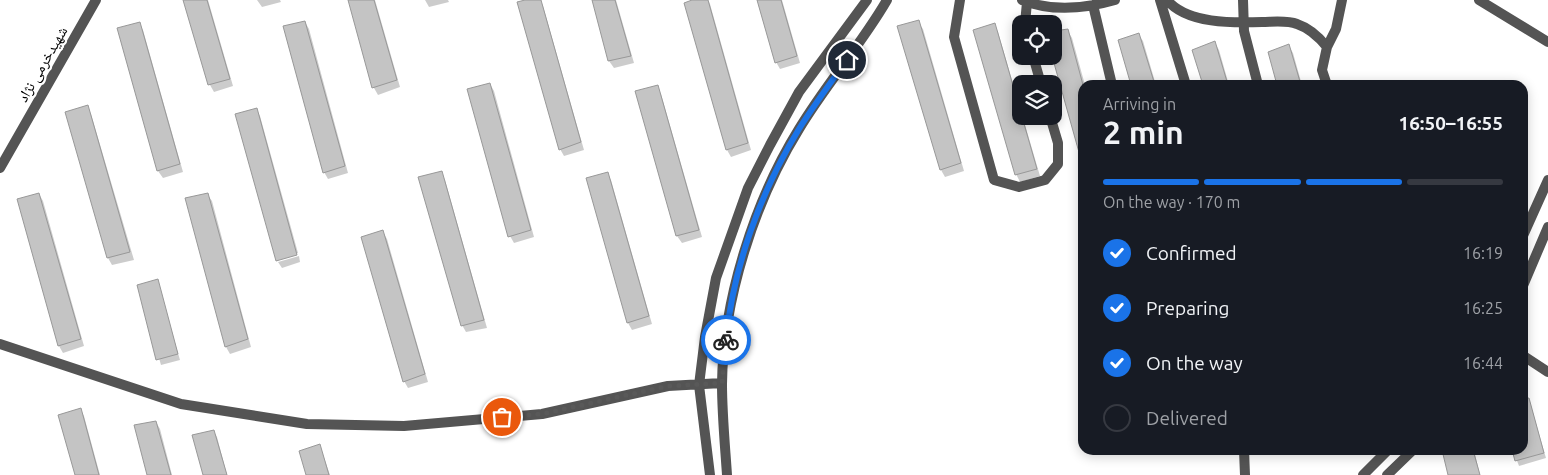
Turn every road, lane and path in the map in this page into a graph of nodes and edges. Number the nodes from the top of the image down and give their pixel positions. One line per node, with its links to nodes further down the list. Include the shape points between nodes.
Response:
1 (96, 0): 22 (street, شهیدخرمی نژاد)
2 (867, 0): 31 (street, via 799,92 748,188 716,278)
3 (887, 0): 30 (street, via 799,129 774,175 739,270 727,330)
4 (960, 0): 21 (street, via 954,37 994,180 1020,187 1045,180 1058,164 1058,143)
5 (1115, 0): 12 (street)
6 (1160, 0): 18 (street)
7 (1167, 0): 14 (street, via 1175,10 1200,19)
8 (1242, 0): 14 (street)
9 (1342, 0): 16 (street, via 1336,29)
10 (1479, 0): 15 (street)
11 (1024, 1): 12 (street, via 1059,9); 13 (street)
12 (1093, 5): 17 (street)
13 (1025, 15)
14 (1244, 23): 16 (street, via 1295,23 1318,36); 19 (street)
15 (1548, 42)
16 (1327, 47): 20 (street, via 1322,70)
17 (1111, 80)
18 (1184, 80)
19 (1257, 80)
20 (1325, 80)
21 (1053, 125)
22 (0, 168)
23 (1548, 180): 24 (street)
24 (1528, 225)
25 (1548, 227): 26 (street)
26 (1528, 274)
27 (0, 344): 31 (street, via 181,404 307,424 404,426 542,414 668,386)
28 (1528, 358): 29 (street)
29 (1548, 372)
30 (722, 383): 31 (street); 36 (street)
31 (699, 385): 35 (street)
32 (1244, 455): 37 (street)
33 (1383, 455): 38 (street)
34 (1408, 455): 39 (street)
35 (710, 475)
36 (727, 475)
37 (1245, 475)
38 (1363, 475)
39 (1387, 475)

